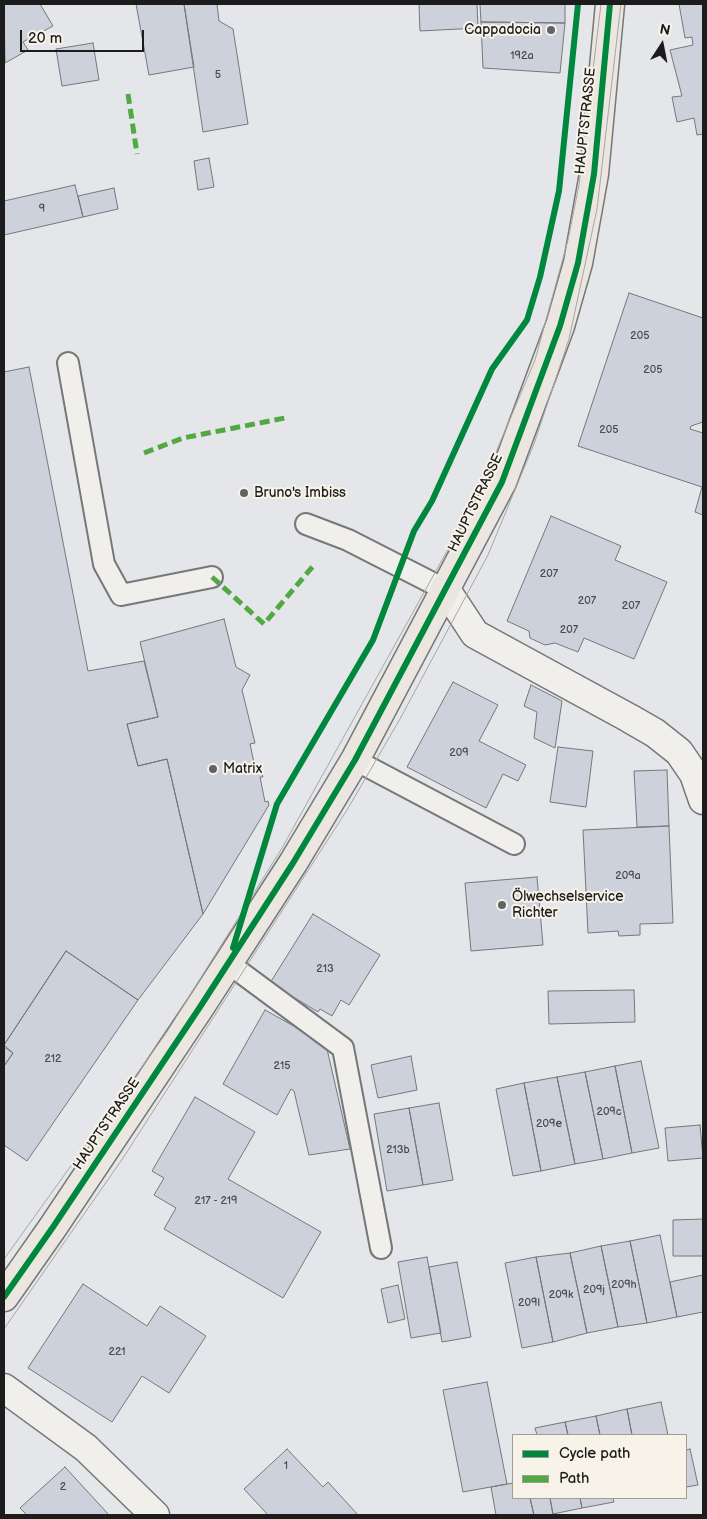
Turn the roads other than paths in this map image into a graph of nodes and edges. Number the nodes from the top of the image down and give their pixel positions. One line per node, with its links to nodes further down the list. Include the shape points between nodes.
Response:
1 (610, 4): 5 (main road, HAUPTSTRASSE, via 594,174 578,264 521,438)
2 (68, 364): 4 (lane, via 104,564 122,595)
3 (306, 524): 5 (lane, via 348,540)
4 (212, 577)
5 (446, 590): 6 (main road, HAUPTSTRASSE); 7 (street, via 475,634 655,733 679,752 694,774)
6 (355, 760): 8 (lane); 9 (main road, HAUPTSTRASSE)
7 (703, 800)
8 (514, 844)
9 (228, 963): 10 (lane, via 343,1048); 11 (main road, HAUPTSTRASSE)
10 (381, 1248)
11 (4, 1297)
12 (4, 1388): 13 (street, via 86,1448)
13 (155, 1515)

